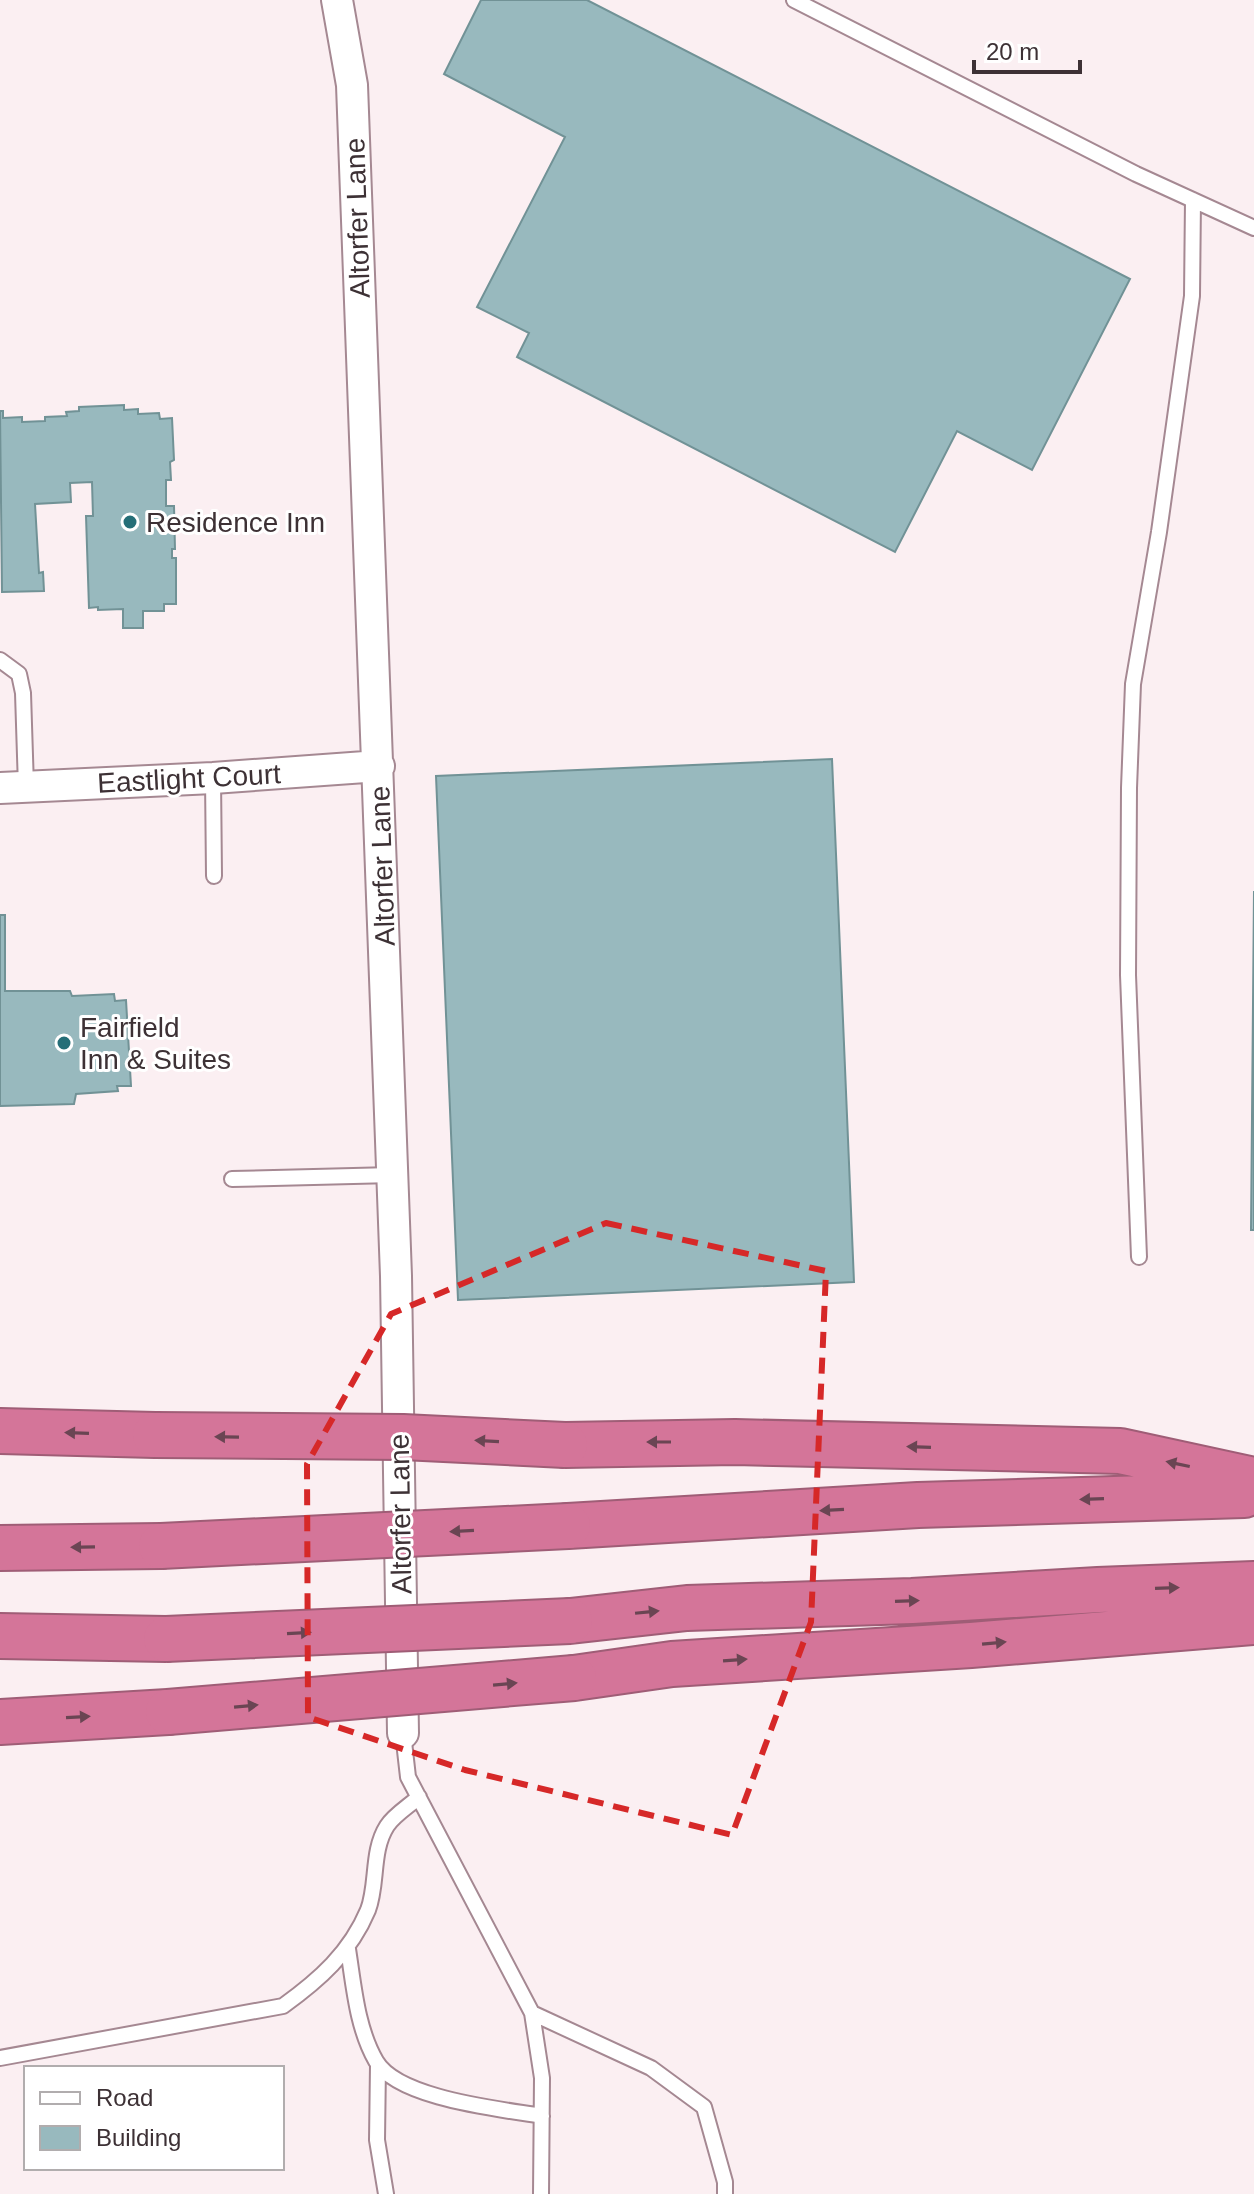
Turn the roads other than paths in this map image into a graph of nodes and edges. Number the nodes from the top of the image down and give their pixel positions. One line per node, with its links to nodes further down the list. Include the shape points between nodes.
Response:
1 (337, 0): 6 (street, Altorfer Lane, via 352,85)
2 (794, 0): 3 (lane)
3 (1193, 200): 4 (lane); 12 (lane, via 1192,296 1133,684 1128,975)
4 (1254, 228)
5 (0, 660): 8 (lane, via 19,674 23,693)
6 (379, 766): 7 (street, Eastlight Court); 10 (street, Altorfer Lane)
7 (213, 778): 8 (street, Eastlight Court); 9 (lane)
8 (13, 788)
9 (214, 876)
10 (393, 1175): 11 (lane); 21 (street, Altorfer Lane)
11 (232, 1179)
12 (1139, 1257)
13 (0, 1431): 14 (highway, one-way to 13, bridge, via 1120,1451)
14 (1254, 1480)
15 (1254, 1495): 16 (highway, one-way to 16, bridge, via 918,1505 161,1546)
16 (0, 1548)
17 (1254, 1584): 19 (highway, one-way to 17, bridge, via 166,1639 570,1621 687,1608)
18 (1254, 1622): 20 (highway, one-way to 18, bridge, via 574,1678 672,1664)
19 (2, 1636)
20 (0, 1722)
21 (403, 1733): 22 (lane, via 408,1777)
22 (419, 1797): 23 (lane, via 387,1826 376,1856 369,1908); 24 (lane)
23 (348, 1949): 25 (lane, via 283,2006); 26 (lane, via 362,2029)
24 (532, 2013): 27 (lane); 30 (lane, via 651,2068 704,2107)
25 (0, 2058)
26 (378, 2065): 27 (lane, via 405,2086); 28 (lane, via 377,2140)
27 (542, 2116): 29 (lane)
28 (386, 2194)
29 (541, 2194)
30 (725, 2194)

